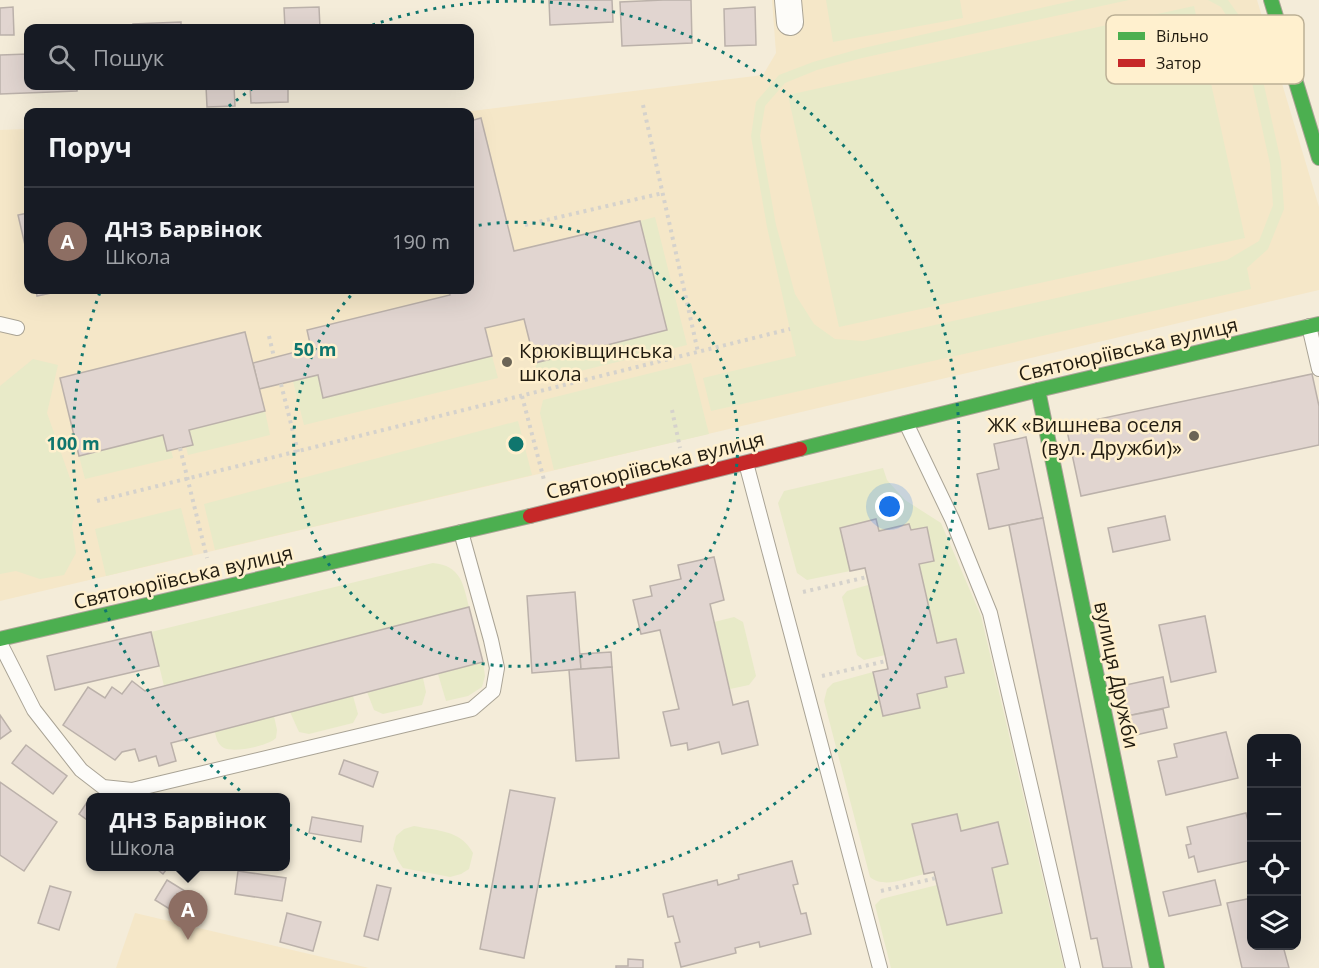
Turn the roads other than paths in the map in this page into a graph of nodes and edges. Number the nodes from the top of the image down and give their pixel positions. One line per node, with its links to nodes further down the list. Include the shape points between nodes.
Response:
1 (1271, 0): 2 (street)
2 (1276, 15)
3 (1297, 84): 4 (street)
4 (1319, 158)
5 (0, 324): 7 (lane)
6 (1314, 325): 8 (lane); 9 (street, Святоюріївська вулиця)
7 (17, 328)
8 (1319, 369)
9 (1038, 390): 10 (street, Святоюріївська вулиця); 17 (street, вулиця Дружби)
10 (906, 423): 11 (street, Святоюріївська вулиця); 16 (lane, via 952,519 990,614)
11 (746, 463): 12 (street, Святоюріївська вулиця); 15 (lane)
12 (460, 532): 13 (street, Святоюріївська вулиця); 14 (lane, via 497,669 493,691 472,709 132,790 103,787 81,770 34,710)
13 (0, 639)
14 (0, 644)
15 (880, 968)
16 (1073, 968)
17 (1157, 968)

